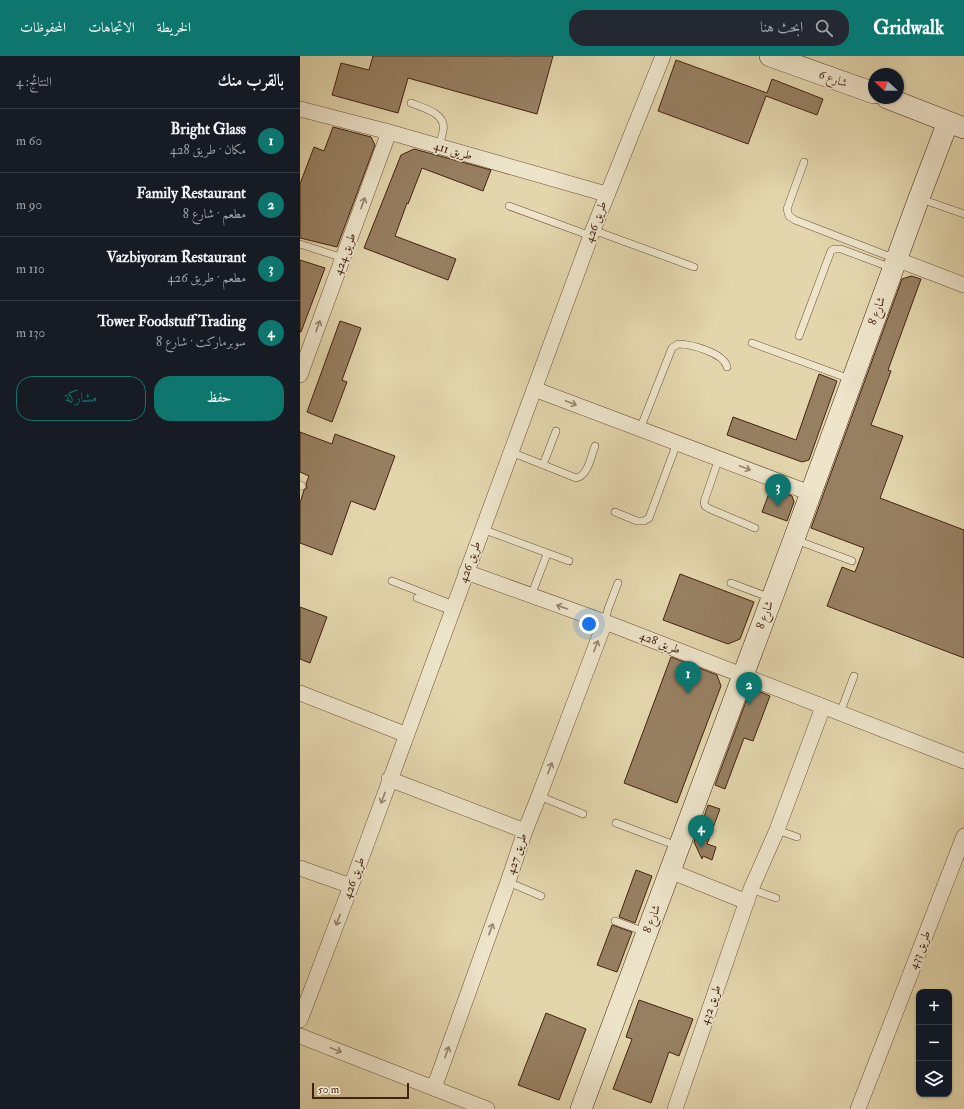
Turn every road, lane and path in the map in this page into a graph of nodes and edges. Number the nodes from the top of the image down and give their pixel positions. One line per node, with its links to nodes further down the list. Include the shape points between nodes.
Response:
1 (663, 56): 11 (street, طريق 426)
2 (779, 58): 3 (street, شارع 6)
3 (868, 91)
4 (410, 103): 9 (lane, via 434,113 441,119 443,131)
5 (902, 104): 7 (street)
6 (300, 109): 8 (street, طريق 411)
7 (956, 125): 12 (street, شارع 8)
8 (389, 132): 9 (street, طريق 411); 17 (street, طريق 424, one-way to 8)
9 (439, 147): 11 (street, طريق 411)
10 (804, 162): 18 (lane, via 788,209 789,216)
11 (606, 194): 15 (street, طريق 426)
12 (919, 198): 14 (lane); 18 (street, شارع 8)
13 (509, 206): 15 (lane)
14 (964, 214)
15 (592, 233): 19 (lane); 26 (street, طريق 426)
16 (300, 244): 17 (lane)
17 (343, 258): 24 (street, طريق 424, one-way to 17)
18 (894, 263): 20 (street); 21 (lane, via 841,249 831,251); 25 (street, شارع 8)
19 (694, 267)
20 (964, 286)
21 (799, 336)
22 (752, 343): 25 (lane)
23 (727, 367): 27 (lane, via 719,356 692,345 678,344 672,348)
24 (300, 374)
25 (852, 380): 34 (street, شارع 8)
26 (534, 389): 27 (street, one-way to 27); 31 (street, طريق 426)
27 (640, 429): 29 (street)
28 (556, 431): 33 (lane)
29 (677, 443): 32 (street); 35 (lane, via 649,518 644,522 637,521)
30 (595, 446): 33 (lane, via 585,471 579,477 572,477)
31 (511, 452): 33 (lane); 37 (street, طريق 426)
32 (719, 458): 34 (street, one-way to 34); 36 (lane, via 704,502 705,506)
33 (543, 465)
34 (810, 492): 38 (street, شارع 8)
35 (615, 512)
36 (755, 528)
37 (482, 529): 39 (lane); 42 (street, طريق 426)
38 (794, 539): 40 (lane); 48 (street, شارع 8)
39 (547, 554): 41 (lane); 46 (lane)
40 (852, 561)
41 (569, 562)
42 (466, 572): 46 (street, طريق 428); 49 (street, طريق 426)
43 (392, 581): 49 (lane)
44 (618, 583): 50 (lane)
45 (731, 583): 48 (lane)
46 (531, 596): 50 (street, طريق 428, one-way to 46)
47 (417, 598): 49 (lane)
48 (771, 598): 51 (street, شارع 8)
49 (453, 608): 56 (street, طريق 426)
50 (605, 622): 51 (street, طريق 428); 59 (street, طريق 427, one-way to 50)
51 (743, 675): 54 (street, طريق 428); 66 (street, شارع 8)
52 (854, 676): 55 (lane)
53 (300, 694): 56 (street)
54 (823, 707): 55 (street, طريق 428); 62 (street, طريق 432)
55 (840, 714): 57 (street, طريق 428)
56 (406, 735): 58 (street, طريق 426)
57 (964, 761)
58 (389, 779): 63 (street); 70 (street, طريق 426, one-way to 70)
59 (539, 796): 60 (lane); 63 (street, طريق 427)
60 (583, 814)
61 (616, 823): 66 (lane)
62 (777, 830): 65 (lane); 71 (street, طريق 432)
63 (524, 831): 69 (street, طريق 427)
64 (964, 836): 82 (street, طريق 433)
65 (797, 837)
66 (679, 847): 68 (street, شارع 8)
67 (300, 868): 70 (street)
68 (670, 871): 71 (street); 75 (street, شارع 8)
69 (508, 882): 72 (lane); 78 (street, طريق 427, one-way to 69)
70 (351, 886): 76 (street, طريق 426, one-way to 76)
71 (750, 895): 73 (lane); 81 (street, طريق 432)
72 (541, 896)
73 (775, 900)
74 (615, 921): 75 (lane)
75 (646, 932): 80 (street, شارع 8)
76 (300, 1020)
77 (300, 1036): 78 (street, one-way to 78)
78 (434, 1088): 79 (street)
79 (487, 1109)
80 (581, 1109)
81 (676, 1109)
82 (858, 1109)

